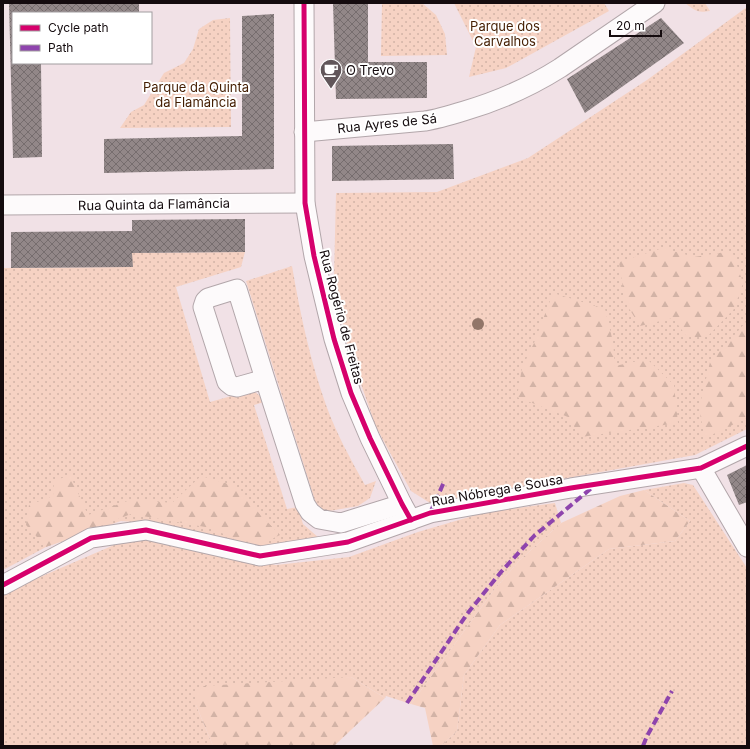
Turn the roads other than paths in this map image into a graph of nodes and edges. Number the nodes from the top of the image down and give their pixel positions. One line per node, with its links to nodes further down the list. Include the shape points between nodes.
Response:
1 (304, 3): 3 (street, Rua Rogério de Freitas)
2 (655, 3): 3 (street, Rua Ayres de Sá, via 560,68 508,96 425,121)
3 (304, 132): 4 (street, Rua Rogério de Freitas)
4 (306, 202): 5 (street, Rua Quinta da Flamância); 9 (street, Rua Rogério de Freitas, via 314,256 342,367 370,438)
5 (3, 205)
6 (265, 379): 6 (street, via 237,288 208,298 203,307 227,382 236,387); 9 (street, via 305,504 312,514 322,520 341,523)
7 (747, 446): 8 (street, Rua Nóbrega e Sousa)
8 (701, 468): 9 (street, Rua Nóbrega e Sousa, via 430,513); 10 (street)
9 (407, 512): 11 (street, Rua Nóbrega e Sousa, via 348,542 260,556 146,530 91,538)
10 (747, 547)
11 (3, 585)

